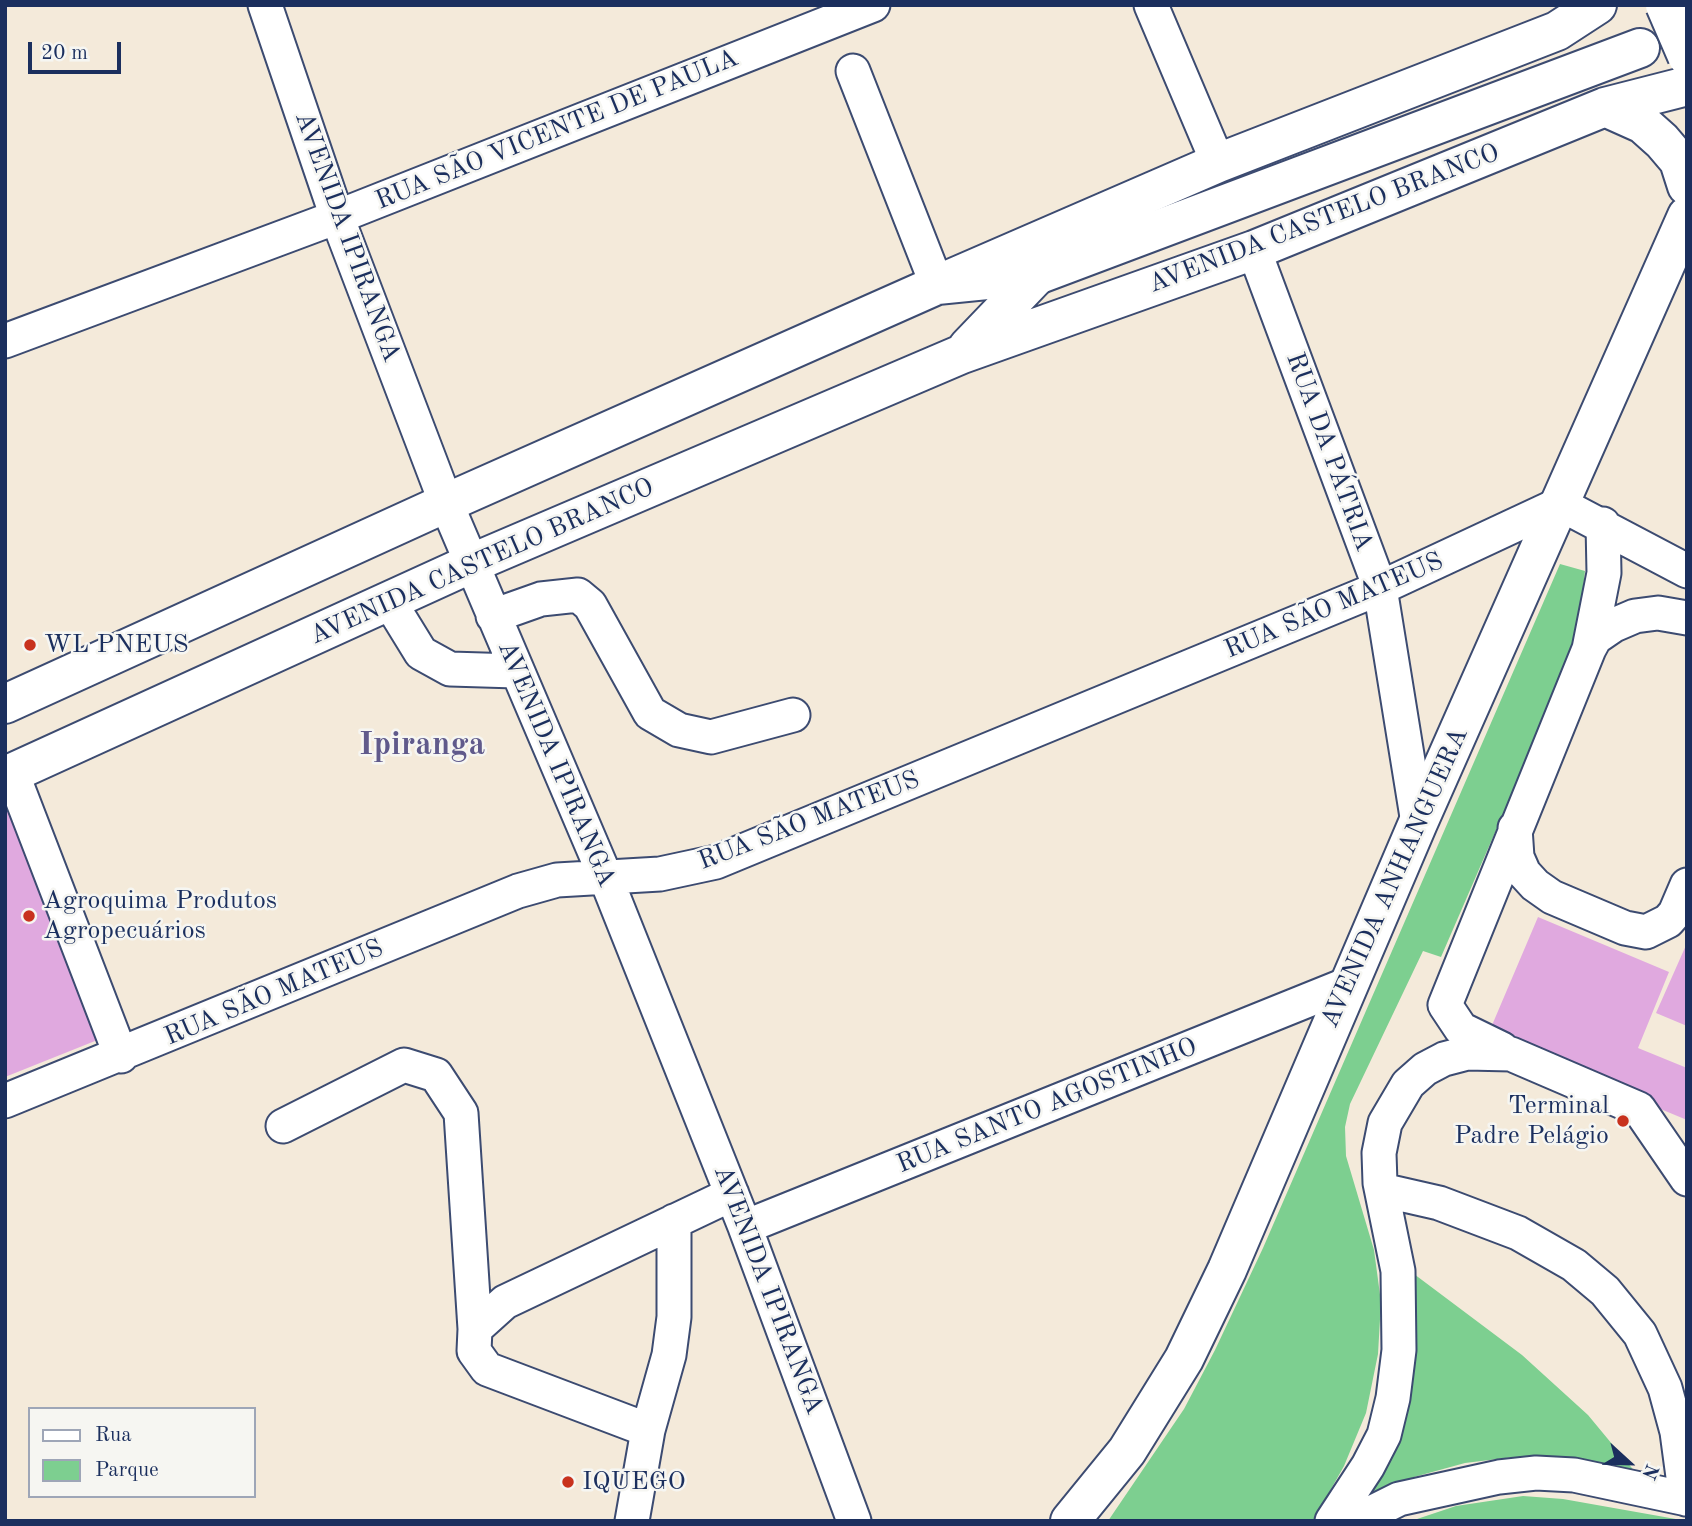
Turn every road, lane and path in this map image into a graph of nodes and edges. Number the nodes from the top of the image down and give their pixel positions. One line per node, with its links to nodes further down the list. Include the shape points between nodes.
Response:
1 (265, 5): 14 (street, AVENIDA IPIRANGA)
2 (873, 5): 14 (street, RUA SÃO VICENTE DE PAULA)
3 (1152, 5): 11 (street)
4 (1597, 5): 11 (main road, AVENIDA CASTELO BRANCO, via 1557,31)
5 (1665, 5): 7 (main road, bridge)
6 (1640, 48): 16 (main road, AVENIDA CASTELO BRANCO)
7 (1687, 56)
8 (853, 71): 17 (street)
9 (1687, 86): 10 (main road, AVENIDA CASTELO BRANCO)
10 (1605, 107): 12 (main road, via 1643,124 1662,141 1679,161); 15 (main road, AVENIDA CASTELO BRANCO)
11 (1218, 163): 17 (main road, AVENIDA CASTELO BRANCO)
12 (1687, 186)
13 (1687, 216): 21 (main road, AVENIDA ANHANGUERA)
14 (337, 217): 18 (street, RUA SÃO VICENTE DE PAULA); 20 (street, AVENIDA IPIRANGA)
15 (1254, 250): 19 (main road, AVENIDA CASTELO BRANCO); 25 (street, RUA DA PÁTRIA)
16 (1037, 275): 17 (main road, AVENIDA CASTELO BRANCO); 19 (main road, AVENIDA CASTELO BRANCO)
17 (937, 285): 20 (main road, AVENIDA CASTELO BRANCO)
18 (5, 341)
19 (962, 354): 23 (main road, AVENIDA CASTELO BRANCO)
20 (446, 503): 23 (street, AVENIDA IPIRANGA); 31 (main road, AVENIDA CASTELO BRANCO)
21 (1560, 504): 22 (street); 25 (street, RUA SÃO MATEUS); 34 (main road, AVENIDA ANHANGUERA)
22 (1603, 524): 24 (street); 29 (street, via 1604,573)
23 (470, 564): 26 (main road, AVENIDA CASTELO BRANCO); 27 (street, AVENIDA IPIRANGA)
24 (1687, 571)
25 (1380, 589): 34 (street, RUA DA PÁTRIA); 36 (street, RUA SÃO MATEUS, via 716,862 660,874)
26 (389, 601): 30 (street, via 421,653 440,664 450,669); 33 (main road, AVENIDA CASTELO BRANCO)
27 (493, 616): 30 (street, AVENIDA IPIRANGA); 32 (street, via 541,599 578,595 590,605 650,713 679,730 711,737)
28 (1687, 618): 29 (street, via 1658,613 1635,616 1595,638)
29 (1588, 649): 35 (street)
30 (516, 671): 36 (street, AVENIDA IPIRANGA)
31 (5, 704)
32 (793, 715)
33 (9, 775): 40 (street)
34 (1418, 823): 38 (main road, AVENIDA ANHANGUERA)
35 (1515, 828): 37 (street, via 1517,857 1535,885 1625,928 1646,932 1659,928 1675,913); 39 (street, via 1445,1005 1461,1029)
36 (605, 876): 40 (street, RUA SÃO MATEUS, via 557,880 518,891); 45 (street, AVENIDA IPIRANGA)
37 (1687, 885)
38 (1348, 984): 47 (street, RUA SANTO AGOSTINHO); 53 (main road, AVENIDA ANHANGUERA, via 1227,1270 1184,1359 1127,1451)
39 (1511, 1054): 43 (street, via 1640,1109); 44 (street, via 1467,1053 1444,1059 1408,1084 1385,1123 1379,1153)
40 (121, 1056): 41 (street, RUA SÃO MATEUS)
41 (5, 1101)
42 (283, 1126): 48 (street, via 404,1065 436,1075 461,1113)
43 (1687, 1179)
44 (1382, 1190): 50 (street, via 1439,1203 1518,1233 1574,1265 1605,1291 1640,1334 1665,1388); 54 (street, via 1398,1271 1399,1350 1393,1398 1384,1435)
45 (732, 1194): 46 (street); 47 (street, AVENIDA IPIRANGA)
46 (674, 1221): 48 (street, via 505,1302); 49 (street, via 674,1317 669,1355)
47 (745, 1227): 52 (street, AVENIDA IPIRANGA)
48 (475, 1329): 49 (street, via 474,1351 487,1369)
49 (648, 1430): 51 (street)
50 (1687, 1499): 55 (street, via 1574,1475 1536,1473 1399,1499)
51 (632, 1521)
52 (855, 1521)
53 (1070, 1521)
54 (1332, 1521)
55 (1355, 1521)

